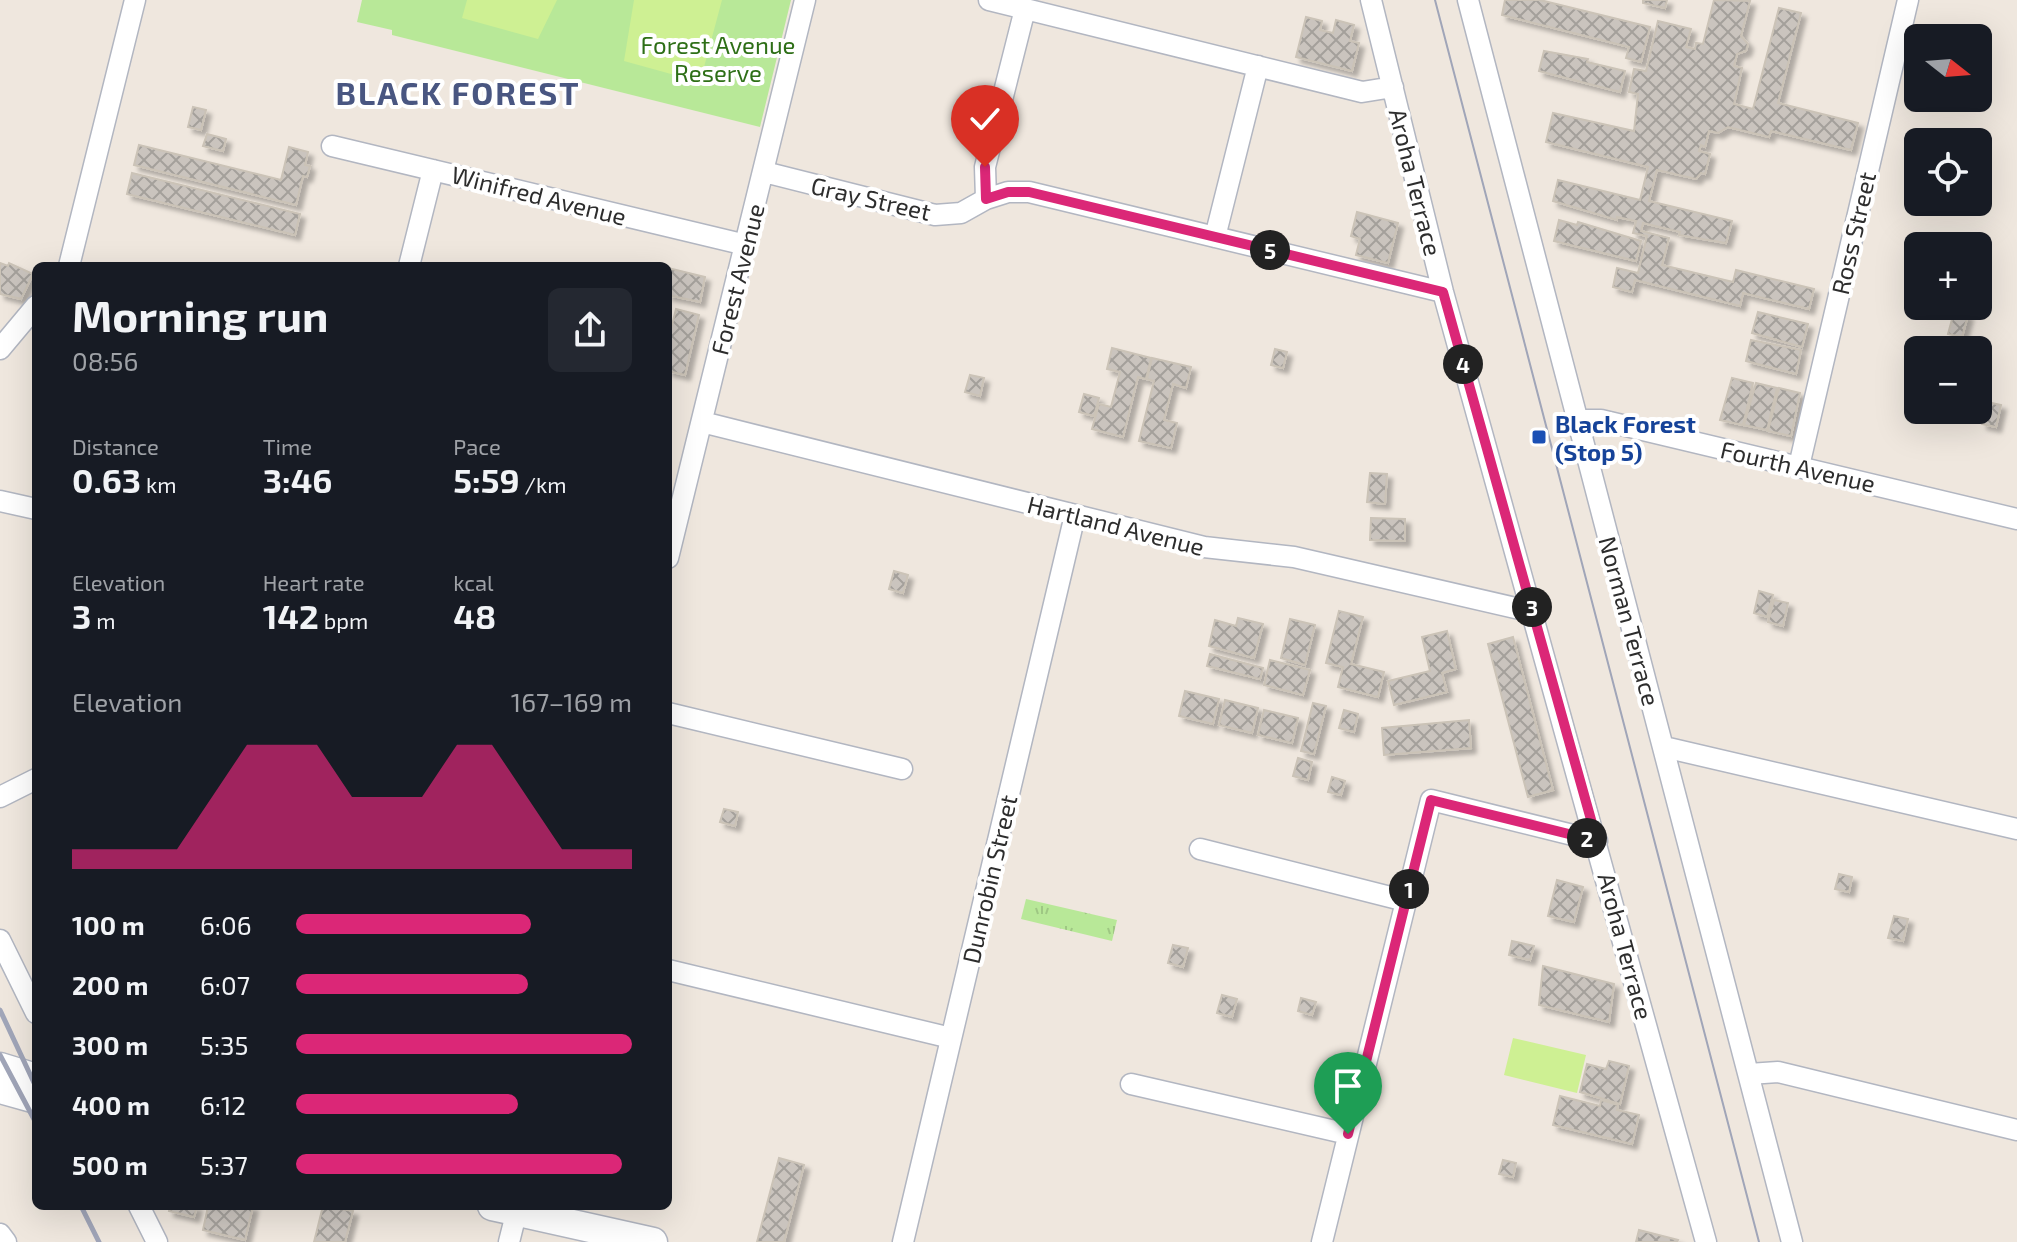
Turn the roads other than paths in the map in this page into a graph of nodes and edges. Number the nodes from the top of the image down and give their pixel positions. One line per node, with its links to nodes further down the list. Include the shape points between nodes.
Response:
1 (135, 0): 17 (street)
2 (805, 0): 13 (street, Forest Avenue)
3 (989, 0): 8 (street)
4 (1371, 0): 10 (street, Aroha Terrace)
5 (1468, 0): 22 (street, Norman Terrace)
6 (1908, 0): 24 (street, Ross Street)
7 (1052, 8): 8 (street); 9 (street)
8 (1025, 9): 14 (street, via 985,167)
9 (1258, 66): 10 (street, via 1362,92); 15 (street)
10 (1393, 87): 19 (street, Aroha Terrace)
11 (332, 146): 12 (street, Winifred Avenue)
12 (433, 170): 16 (street, Winifred Avenue); 18 (street)
13 (764, 172): 14 (street, Gray Street, via 935,215 961,213); 16 (street, Forest Avenue)
14 (986, 199): 15 (street, Gray Street, via 1029,192)
15 (1215, 237): 19 (street, Gray Street)
16 (746, 245): 23 (street, Forest Avenue)
17 (70, 262)
18 (410, 262)
19 (1443, 292): 30 (street, Aroha Terrace)
20 (32, 311): 21 (street)
21 (0, 349)
22 (1578, 420): 24 (street, Fourth Avenue, via 1601,420); 32 (street, Norman Terrace)
23 (702, 422): 27 (street, Hartland Avenue); 29 (street, Forest Avenue)
24 (1799, 466): 28 (street, Fourth Avenue)
25 (0, 501): 26 (street)
26 (32, 508)
27 (1075, 515): 30 (street, Hartland Avenue, via 1204,547 1294,557); 43 (street, Dunrobin Street)
28 (2017, 519)
29 (672, 542)
30 (1533, 612): 37 (street, Aroha Terrace)
31 (672, 714): 33 (street)
32 (1664, 747): 36 (street); 45 (street, Norman Terrace)
33 (902, 769)
34 (32, 781): 35 (street)
35 (0, 797)
36 (2017, 829)
37 (1597, 841): 39 (street, via 1431,800); 62 (street, Aroha Terrace)
38 (1200, 849): 39 (street)
39 (1406, 901): 51 (street)
40 (0, 940): 42 (street)
41 (672, 971): 43 (street)
42 (32, 1005)
43 (951, 1038): 60 (street, Dunrobin Street)
44 (0, 1067): 46 (street)
45 (1749, 1074): 50 (street, via 1778,1072); 63 (street, Norman Terrace)
46 (32, 1077)
47 (1131, 1084): 51 (street)
48 (0, 1089): 49 (street)
49 (32, 1098)
50 (2017, 1130)
51 (1348, 1134): 61 (street)
52 (141, 1210): 57 (street)
53 (509, 1210): 58 (street)
54 (517, 1210): 59 (street)
55 (0, 1234): 56 (street)
56 (6, 1242)
57 (157, 1242)
58 (509, 1242)
59 (653, 1242)
60 (903, 1242)
61 (1322, 1242)
62 (1706, 1242)
63 (1792, 1242)

